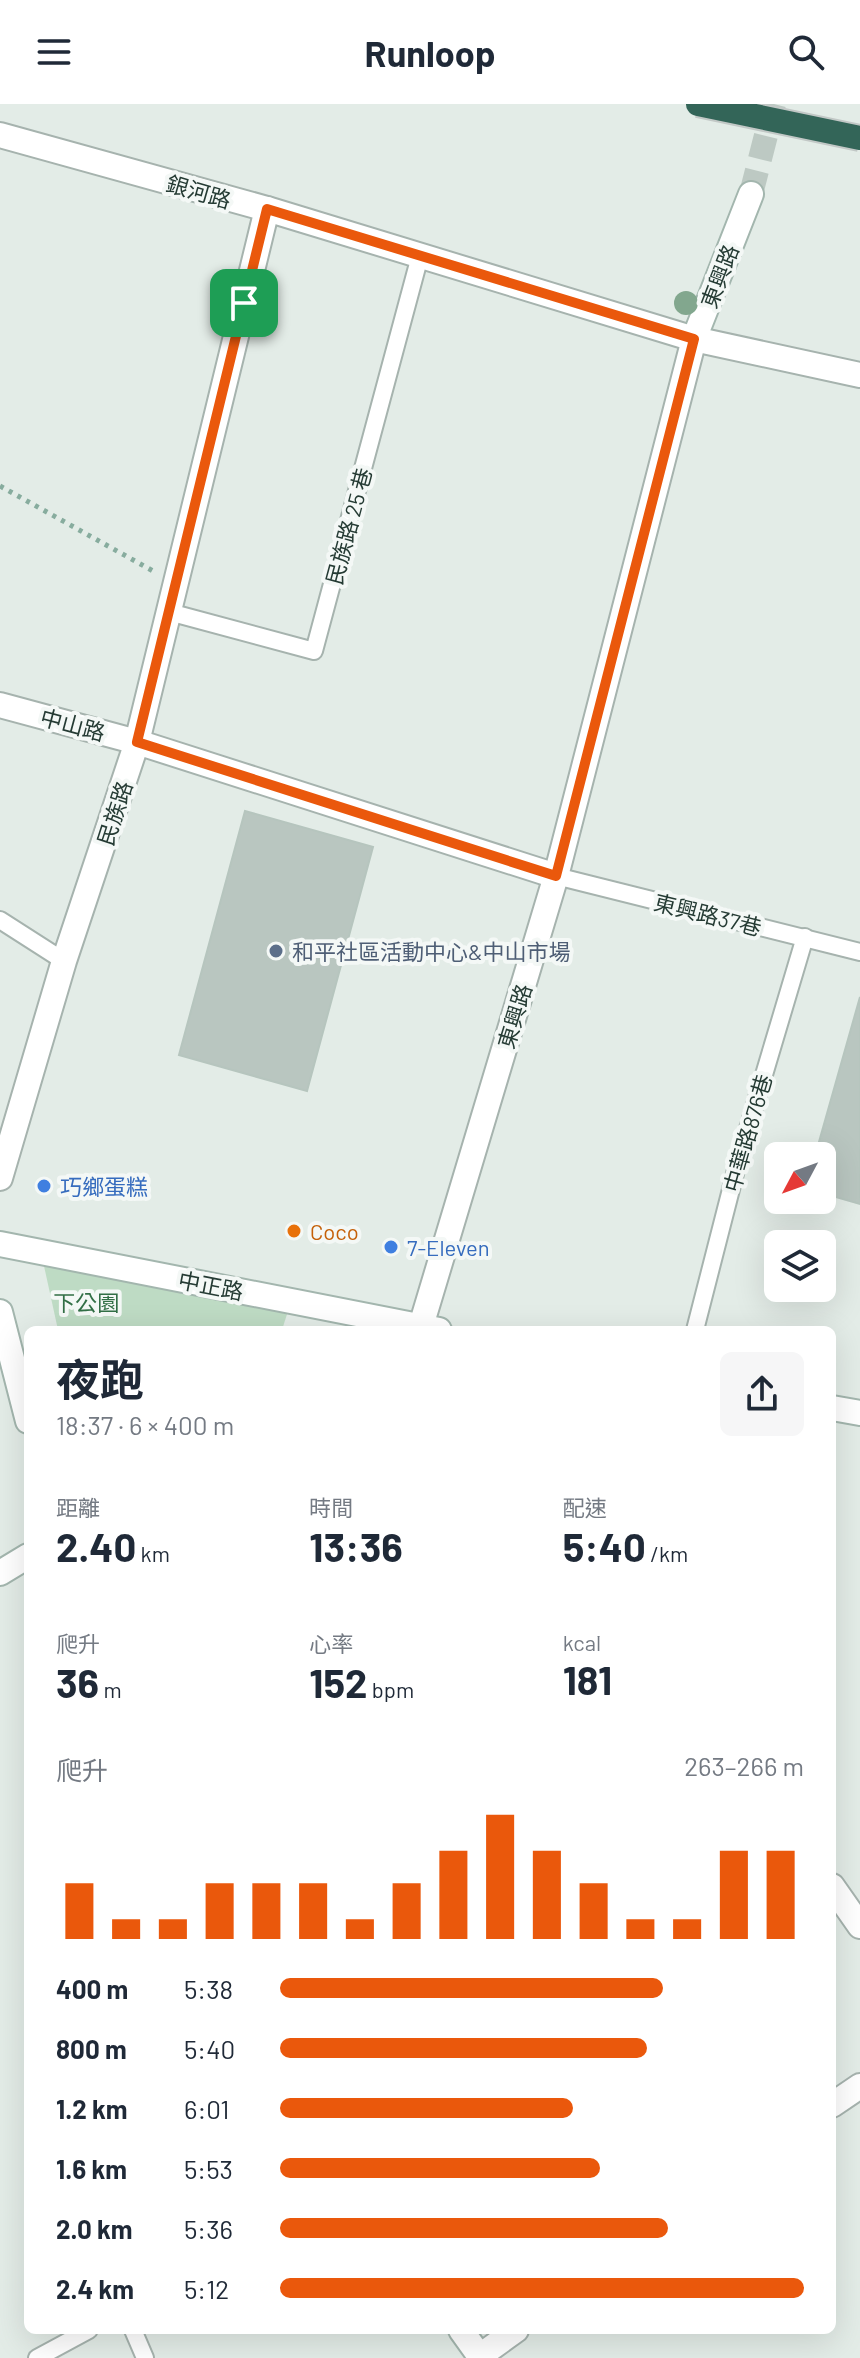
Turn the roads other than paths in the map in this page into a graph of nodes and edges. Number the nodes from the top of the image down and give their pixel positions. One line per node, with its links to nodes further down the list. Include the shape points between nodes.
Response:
1 (698, 104): 3 (highway, bridge)
2 (0, 135): 5 (street, 銀河路)
3 (860, 138)
4 (751, 194): 7 (street, 東興路)
5 (267, 209): 6 (street, 銀河路); 9 (street, 民族路)
6 (420, 256): 7 (street, 銀河路); 9 (lane, 民族路 25 巷, via 314,651)
7 (694, 339): 8 (street, 銀河路); 12 (street, 東興路)
8 (860, 375)
9 (169, 612): 11 (street, 民族路)
10 (0, 705): 11 (street, 中山路)
11 (137, 742): 12 (street, 中山路); 16 (street, 民族路)
12 (556, 876): 14 (lane, 東興路37巷); 21 (street, 東興路)
13 (0, 920): 16 (lane)
14 (805, 937): 15 (lane, 東興路37巷); 22 (lane, 中華路876巷)
15 (860, 952)
16 (64, 961): 17 (street, 民族路)
17 (0, 1178)
18 (0, 1244): 20 (street, 中正路)
19 (0, 1312): 23 (street)
20 (410, 1326)
21 (426, 1326)
22 (696, 1326)
23 (24, 1405)
24 (836, 1409): 25 (street)
25 (860, 1413)
26 (24, 1558): 27 (street)
27 (0, 1573)
28 (836, 1892): 29 (street)
29 (860, 1926)
30 (860, 2086): 31 (street)
31 (836, 2102)
32 (82, 2334): 37 (lane)
33 (135, 2334): 38 (lane)
34 (464, 2334): 36 (street)
35 (511, 2334): 36 (street)
36 (480, 2357)
37 (37, 2358)
38 (145, 2358)

